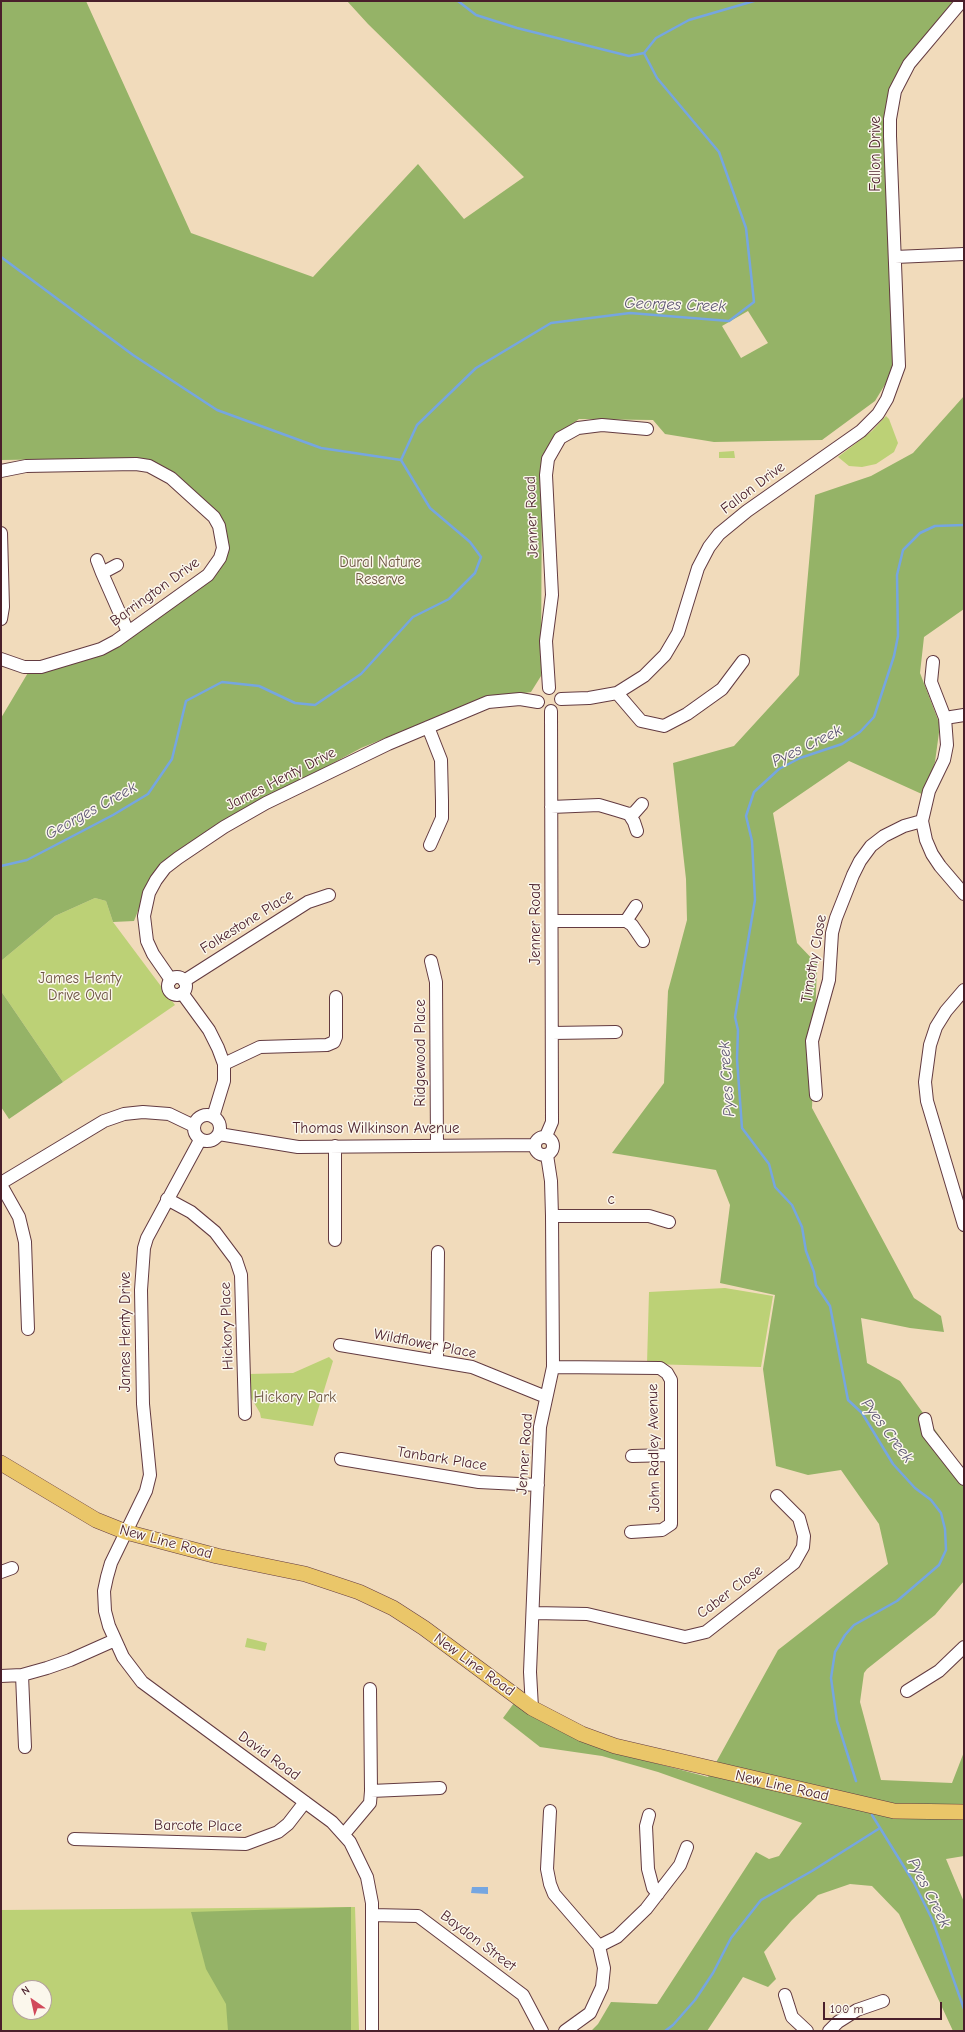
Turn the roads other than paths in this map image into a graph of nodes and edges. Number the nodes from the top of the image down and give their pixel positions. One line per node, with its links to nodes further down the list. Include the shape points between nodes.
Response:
1 (962, 1): 3 (street, Fallon Drive, via 909,64 895,91 890,119)
2 (964, 254): 3 (street)
3 (895, 257): 17 (street, Fallon Drive, via 898,366 887,398 878,414 861,431 719,534 698,568 678,633 665,655 644,676)
4 (647, 429): 16 (street, Jenner Road, via 602,425 578,428 560,438 548,459 546,476 552,595 546,641)
5 (1, 471): 12 (street, Barrington Drive, via 26,466 149,466 171,478 214,517 219,526 223,548 214,568 208,575)
6 (1, 533): 10 (street)
7 (97, 560): 9 (street)
8 (117, 565): 9 (street)
9 (102, 573): 12 (street)
10 (2, 586): 11 (street)
11 (1, 619)
12 (128, 632): 13 (street, Barrington Drive, via 101,649 41,667 24,667)
13 (1, 659)
14 (743, 661): 17 (street, via 722,689 687,714 664,726 641,721)
15 (933, 662): 22 (street, via 931,682)
16 (549, 688): 18 (street, via 558,692); 19 (street, via 539,694)
17 (616, 693): 18 (street, Fallon Drive, via 589,698)
18 (561, 699): 20 (street, via 559,706)
19 (538, 702): 20 (street, via 544,710); 23 (street, James Henty Drive, via 520,699 488,702)
20 (551, 711): 25 (street, Jenner Road)
21 (964, 715): 22 (street)
22 (945, 718): 27 (street, via 947,745 944,760 929,791)
23 (428, 727): 29 (street, via 441,760 442,801 442,818); 37 (street, James Henty Drive, via 331,770 266,803 224,827 165,868 149,893 145,928 153,954)
24 (642, 804): 26 (street, via 634,813)
25 (551, 807): 26 (street, via 600,805); 33 (street, Jenner Road)
26 (628, 814): 28 (street)
27 (922, 821): 30 (street, via 932,854); 45 (street, Timothy Close, via 904,826 871,846 853,875 838,913 832,934 829,980 812,1041)
28 (637, 831)
29 (430, 846)
30 (964, 894)
31 (329, 895): 38 (street, Folkestone Place, via 308,902)
32 (636, 906): 34 (street)
33 (552, 921): 34 (street); 43 (street, Jenner Road)
34 (626, 921): 35 (street)
35 (643, 940)
36 (432, 961): 53 (street, Ridgewood Place, via 436,982)
37 (171, 980): 38 (street, via 178,978); 40 (street, via 170,991 177,995)
38 (184, 981): 40 (street, via 186,989)
39 (964, 990): 57 (street, via 936,1027 930,1045 925,1082 927,1101)
40 (182, 993): 44 (street, via 208,1030)
41 (336, 997): 44 (street, via 334,1042 327,1045 260,1046)
42 (616, 1032): 43 (street)
43 (552, 1033): 49 (street, Jenner Road, via 552,1122)
44 (224, 1064): 46 (street, via 224,1081)
45 (816, 1095)
46 (213, 1117): 47 (street, via 201,1117); 48 (street, via 218,1122)
47 (194, 1126): 50 (street, via 195,1134); 55 (street, via 168,1114 124,1114 104,1121)
48 (219, 1134): 50 (street, via 213,1140); 52 (street, Thomas Wilkinson Avenue, via 298,1147)
49 (546, 1136): 51 (street, via 540,1137); 54 (street, via 552,1139 554,1145)
50 (200, 1140): 56 (street, James Henty Drive)
51 (535, 1145): 53 (street, Thomas Wilkinson Avenue); 54 (street, via 538,1153)
52 (335, 1146): 53 (street, Thomas Wilkinson Avenue); 61 (street)
53 (437, 1146)
54 (547, 1155): 58 (street, Jenner Road)
55 (1, 1184): 63 (street, via 19,1217 25,1242)
56 (167, 1199): 68 (street, Hickory Place, via 191,1212 215,1232 236,1260 241,1275); 77 (street, James Henty Drive, via 147,1238 142,1259 143,1404 150,1475 146,1491)
57 (961, 1202): 60 (street)
58 (552, 1216): 59 (street, c, via 649,1216); 66 (street, Jenner Road)
59 (669, 1222)
60 (964, 1225)
61 (334, 1240)
62 (438, 1252): 65 (street)
63 (28, 1329)
64 (340, 1345): 65 (street, Wildflower Place)
65 (437, 1361): 67 (street, Wildflower Place, via 472,1367)
66 (553, 1367): 67 (street, Jenner Road); 70 (street, John Radley Avenue, via 660,1368 667,1373 671,1380)
67 (546, 1397): 75 (street, Jenner Road, via 540,1426)
68 (245, 1414)
69 (925, 1419): 74 (street, via 928,1433)
70 (671, 1455): 71 (street); 78 (street, John Radley Avenue, via 671,1524 662,1530)
71 (632, 1456)
72 (341, 1459): 75 (street, Tanbark Place, via 479,1482)
73 (1, 1463): 77 (main road, New Line Road, via 96,1520)
74 (964, 1479)
75 (538, 1485): 79 (street, Jenner Road)
76 (777, 1496): 79 (street, Caber Close, via 799,1518 804,1536 803,1547 794,1563 706,1632 685,1637 588,1614)
77 (126, 1532): 80 (street, David Road, via 111,1563 104,1591 105,1611); 86 (main road, New Line Road, via 217,1556 305,1574 360,1592 393,1608 424,1628)
78 (631, 1532)
79 (533, 1613): 86 (street, Jenner Road, via 530,1672)
80 (114, 1640): 82 (street, via 70,1660); 90 (street, David Road, via 128,1665 147,1686)
81 (964, 1647): 85 (street, via 939,1671)
82 (22, 1675): 83 (street); 87 (street)
83 (1, 1676)
84 (370, 1689): 89 (street)
85 (907, 1691)
86 (532, 1708): 92 (main road, New Line Road, via 582,1734 615,1746 664,1758 894,1811)
87 (25, 1747)
88 (440, 1788): 89 (street)
89 (371, 1791): 94 (street, via 370,1803)
90 (305, 1802): 94 (street, David Road); 95 (street, Barcote Place, via 288,1824 278,1832 246,1844)
91 (550, 1811): 99 (street, via 547,1868 550,1884 554,1894)
92 (964, 1812)
93 (649, 1815): 97 (street, via 646,1826 648,1868 653,1888)
94 (344, 1834): 98 (street, David Road, via 356,1852 367,1877)
95 (74, 1839)
96 (687, 1847): 97 (street, via 680,1865)
97 (658, 1894): 99 (street, via 631,1925 617,1937)
98 (372, 1915): 102 (street, David Road); 103 (street, Baydon Street, via 418,1916 523,1995)
99 (599, 1946): 104 (street, via 604,1968 602,1987 590,2013)
100 (785, 1995): 105 (street, via 792,2017)
101 (883, 2001): 106 (street, via 857,2010)
102 (372, 2031)
103 (542, 2031)
104 (565, 2031)
105 (807, 2031)
106 (829, 2031)

